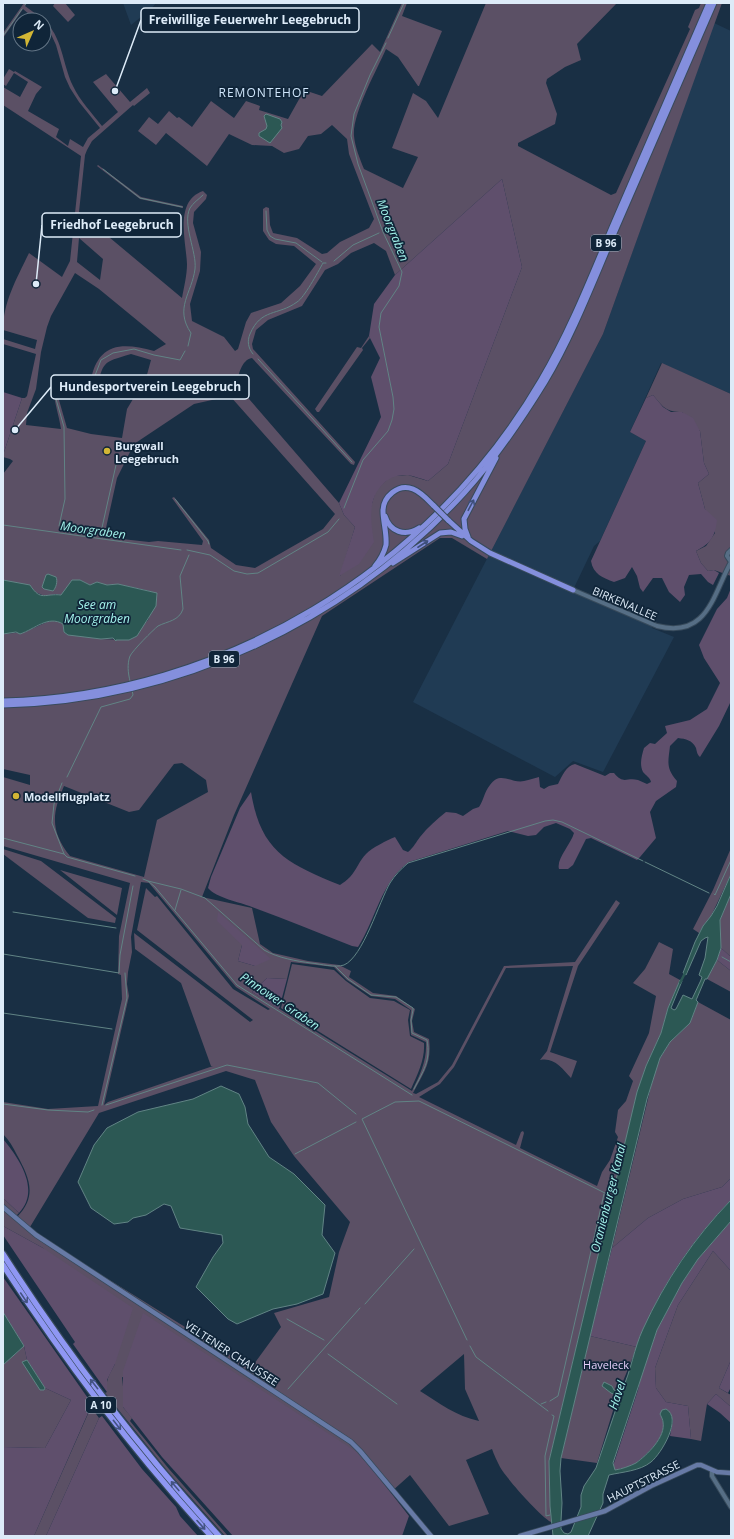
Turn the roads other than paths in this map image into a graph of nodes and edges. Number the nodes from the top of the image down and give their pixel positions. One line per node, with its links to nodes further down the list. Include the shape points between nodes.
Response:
1 (709, 3): 5 (highway, B 96, via 576,311 542,378 493,452)
2 (714, 3): 3 (highway, B 96, via 580,314 546,380)
3 (503, 446): 6 (highway, one-way to 3, via 465,529 464,519); 9 (highway, B 96, via 465,492 418,539)
4 (383, 511): 5 (highway, via 389,524 398,532 409,533); 6 (highway, bridge, via 391,493 410,488 418,492); 8 (highway, via 385,547 379,561)
5 (429, 523): 8 (highway, B 96)
6 (471, 541): 9 (highway, one-way to 6, via 440,533 455,532); 10 (highway, via 502,560)
7 (731, 550): 10 (street, BIRKENALLEE, via 727,556 731,562 711,605 700,618 684,626 657,626)
8 (370, 572): 11 (highway, B 96, via 306,615 238,649)
9 (378, 572): 11 (highway, B 96, via 328,607 240,653 199,669)
10 (573, 590)
11 (131, 687): 12 (highway, B 96, via 39,700); 13 (highway, B 96, via 83,699)
12 (3, 701)
13 (3, 705)
14 (3, 1207): 22 (main road, VELTENER CHAUSSEE, via 43,1240 351,1442)
15 (3, 1254): 21 (highway, A 10, one-way to 15, via 114,1411 57,1334)
16 (3, 1265): 20 (highway, A 10, one-way to 20, via 108,1413)
17 (712, 1471): 18 (main road, HAUPTSTRASSE); 19 (street, via 712,1476); 23 (main road, HAUPTSTRASSE, via 697,1465 605,1511)
18 (731, 1473)
19 (731, 1507)
20 (211, 1536)
21 (219, 1536)
22 (431, 1536)
23 (520, 1536)

